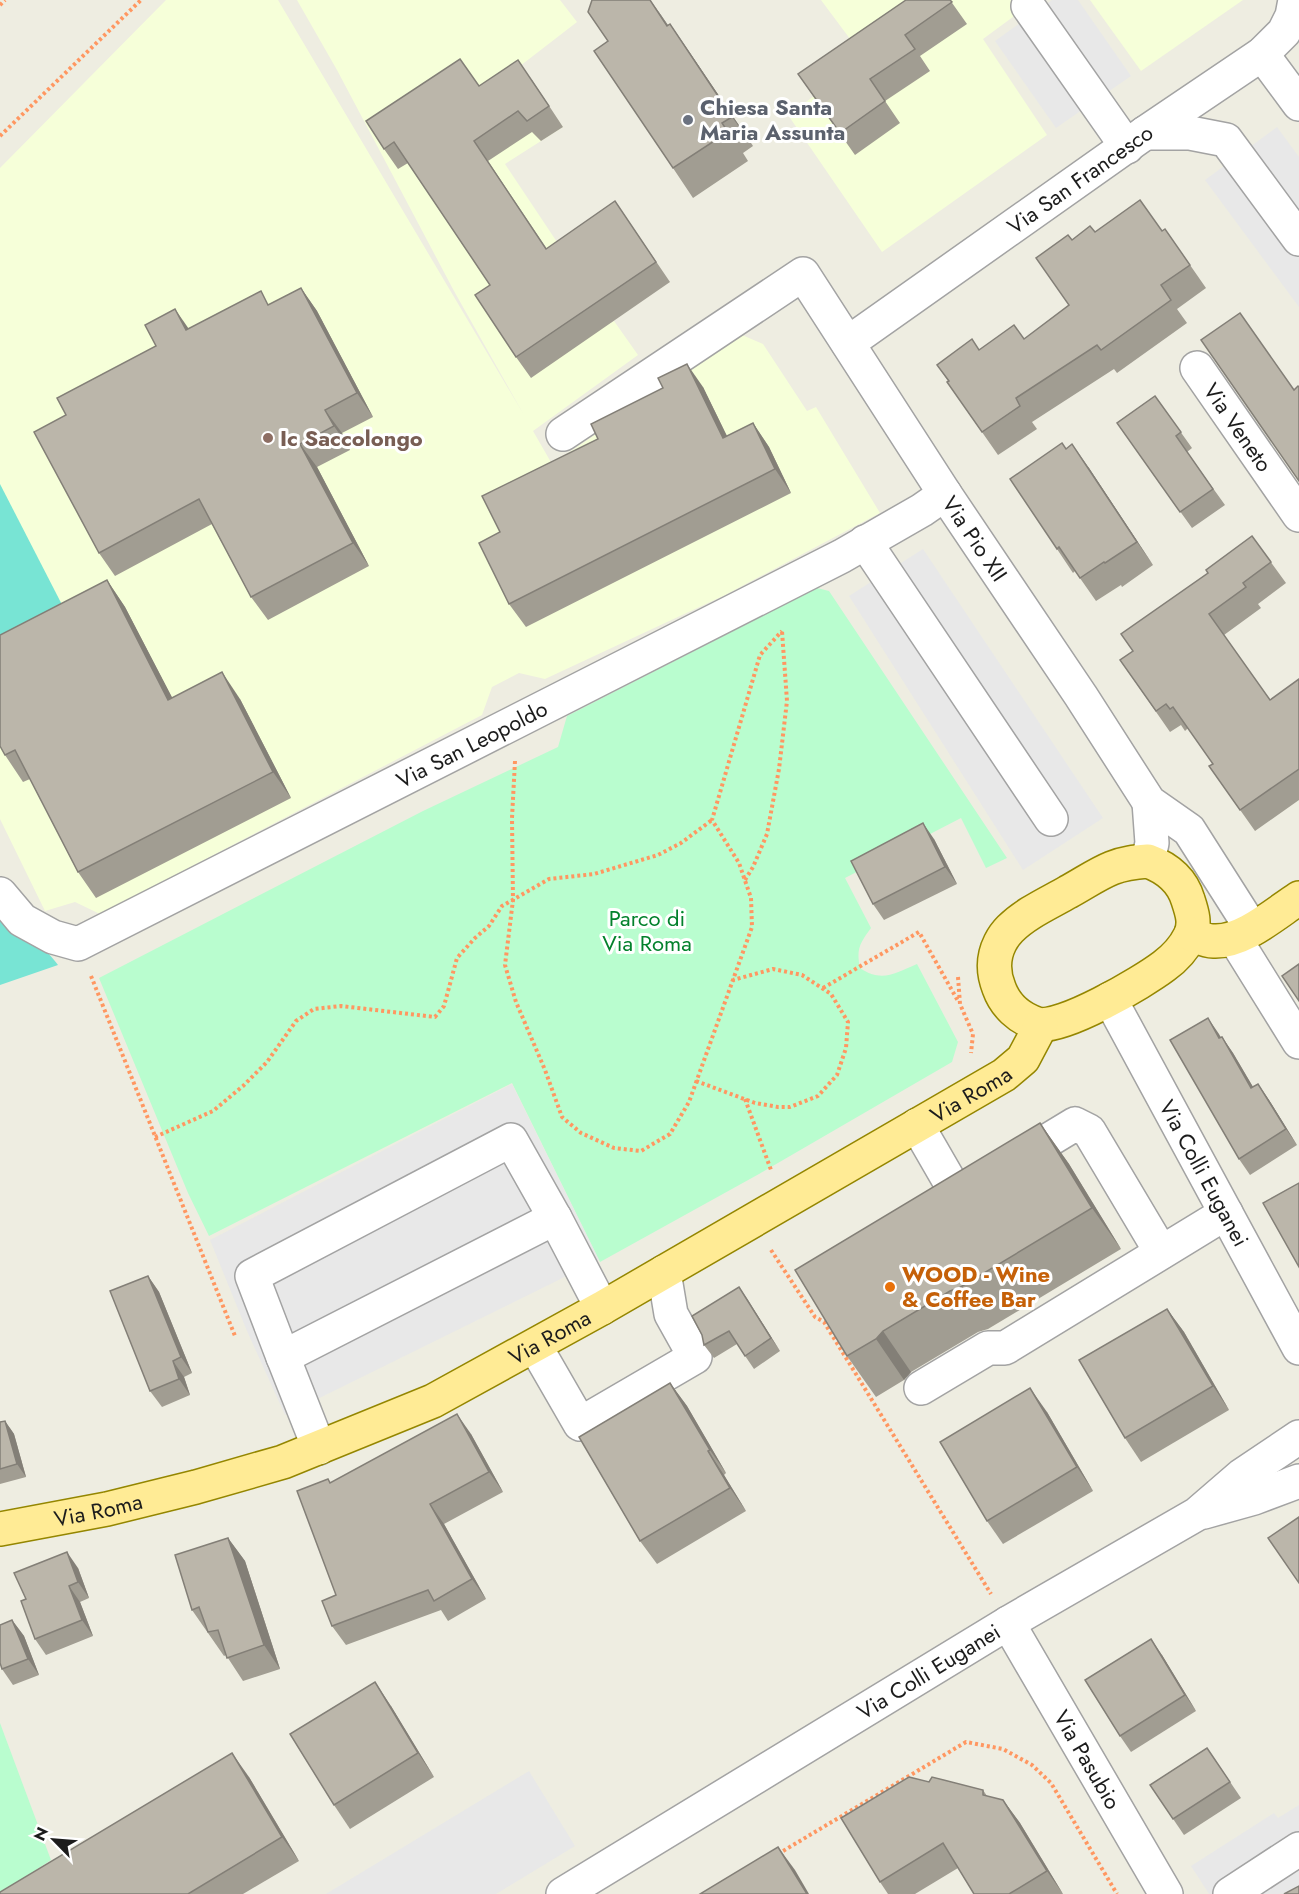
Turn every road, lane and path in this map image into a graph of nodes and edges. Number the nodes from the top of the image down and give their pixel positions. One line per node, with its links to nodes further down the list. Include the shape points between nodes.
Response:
1 (5, 0): 4 (path)
2 (141, 0): 9 (path)
3 (1295, 0): 6 (street, Via San Francesco, via 1284,32)
4 (0, 5)
5 (1028, 6): 10 (street)
6 (1262, 54): 7 (street, Via San Francesco); 8 (street)
7 (1233, 73): 10 (street, Via San Francesco); 11 (street, via 1224,99)
8 (1299, 104)
9 (0, 136)
10 (1136, 140): 11 (street, via 1190,133); 13 (street, Via San Francesco)
11 (1226, 140): 12 (street)
12 (1299, 238)
13 (849, 344): 15 (street, Via Pio XII, via 803,274); 16 (street, Via Pio XII)
14 (1197, 369): 17 (street, Via Veneto)
15 (563, 434)
16 (945, 494): 18 (street, Via San Leopoldo); 22 (street, Via Pio XII)
17 (1299, 515)
18 (853, 549): 19 (street, Via San Leopoldo); 23 (street)
19 (765, 595): 20 (path); 21 (street, Via San Leopoldo)
20 (782, 631): 24 (path, via 760,655); 26 (path, via 787,701 779,770 767,834)
21 (517, 721): 29 (path); 32 (street, Via San Leopoldo)
22 (1149, 802): 25 (street, Via Pio XII, via 1152,843); 31 (street, Via Pio XII, via 1189,831)
23 (1051, 819)
24 (712, 820): 26 (path, via 739,863); 29 (path, via 658,855 594,874 549,879)
25 (1148, 861): 30 (main road, via 1163,867 1185,891 1194,917); 37 (main road, via 1110,868 1023,918 1000,944 995,978 1001,994 1023,1019)
26 (744, 880): 33 (path, via 751,897 752,927)
27 (0, 894): 32 (street, via 22,920 53,937)
28 (1299, 898): 31 (main road)
29 (513, 900): 39 (path, via 505,965 562,1117 581,1133 614,1148 641,1151 670,1134); 42 (path, via 502,906 489,927 457,958 444,1006 435,1017 341,1006 314,1010 296,1021 267,1062 213,1111)
30 (1191, 934): 31 (main road, via 1216,942); 36 (main road, via 1181,951)
31 (1244, 934): 38 (street, Via Pio XII)
32 (78, 944): 42 (path)
33 (732, 980): 34 (path, via 774,969 802,975); 39 (path)
34 (823, 988): 35 (path, via 919,932); 40 (path, via 831,993 848,1022 846,1048 837,1075 818,1096 790,1107)
35 (960, 1004)
36 (1116, 1009): 37 (main road); 46 (street, Via Colli Euganei)
37 (1041, 1025): 41 (main road, Via Roma, via 1023,1059 1004,1075)
38 (1299, 1042)
39 (696, 1081): 40 (path)
40 (745, 1100): 43 (path)
41 (917, 1125): 44 (street); 50 (main road, Via Roma)
42 (155, 1137): 52 (path)
43 (773, 1176)
44 (958, 1196): 45 (street); 49 (street, via 1075,1124 1089,1131)
45 (929, 1212)
46 (1226, 1213): 49 (street); 54 (street, Via Colli Euganei)
47 (555, 1218): 51 (street); 55 (street); 55 (street, via 511,1140 252,1276)
48 (768, 1244): 62 (path, via 815,1317 824,1322)
49 (1161, 1252): 56 (street, via 1005,1348 988,1348)
50 (664, 1272): 51 (main road, Via Roma); 53 (street, via 671,1314 695,1357 580,1424)
51 (602, 1308): 53 (main road, Via Roma)
52 (239, 1346)
53 (535, 1346): 58 (main road, Via Roma, via 433,1401)
54 (1299, 1348)
55 (283, 1357): 58 (street)
56 (921, 1388)
57 (1296, 1436): 60 (street, Via Colli Euganei)
58 (319, 1448): 61 (main road, Via Roma, via 185,1490)
59 (1299, 1481): 60 (street)
60 (1197, 1514): 62 (street, Via Colli Euganei)
61 (0, 1529)
62 (1008, 1623): 65 (street, Via Colli Euganei); 67 (street, Via Pasubio)
63 (1299, 1849): 68 (street)
64 (771, 1858): 66 (path, via 966,1742 1003,1749 1032,1765 1051,1783)
65 (563, 1894)
66 (1117, 1894)
67 (1166, 1894)
68 (1230, 1894)

